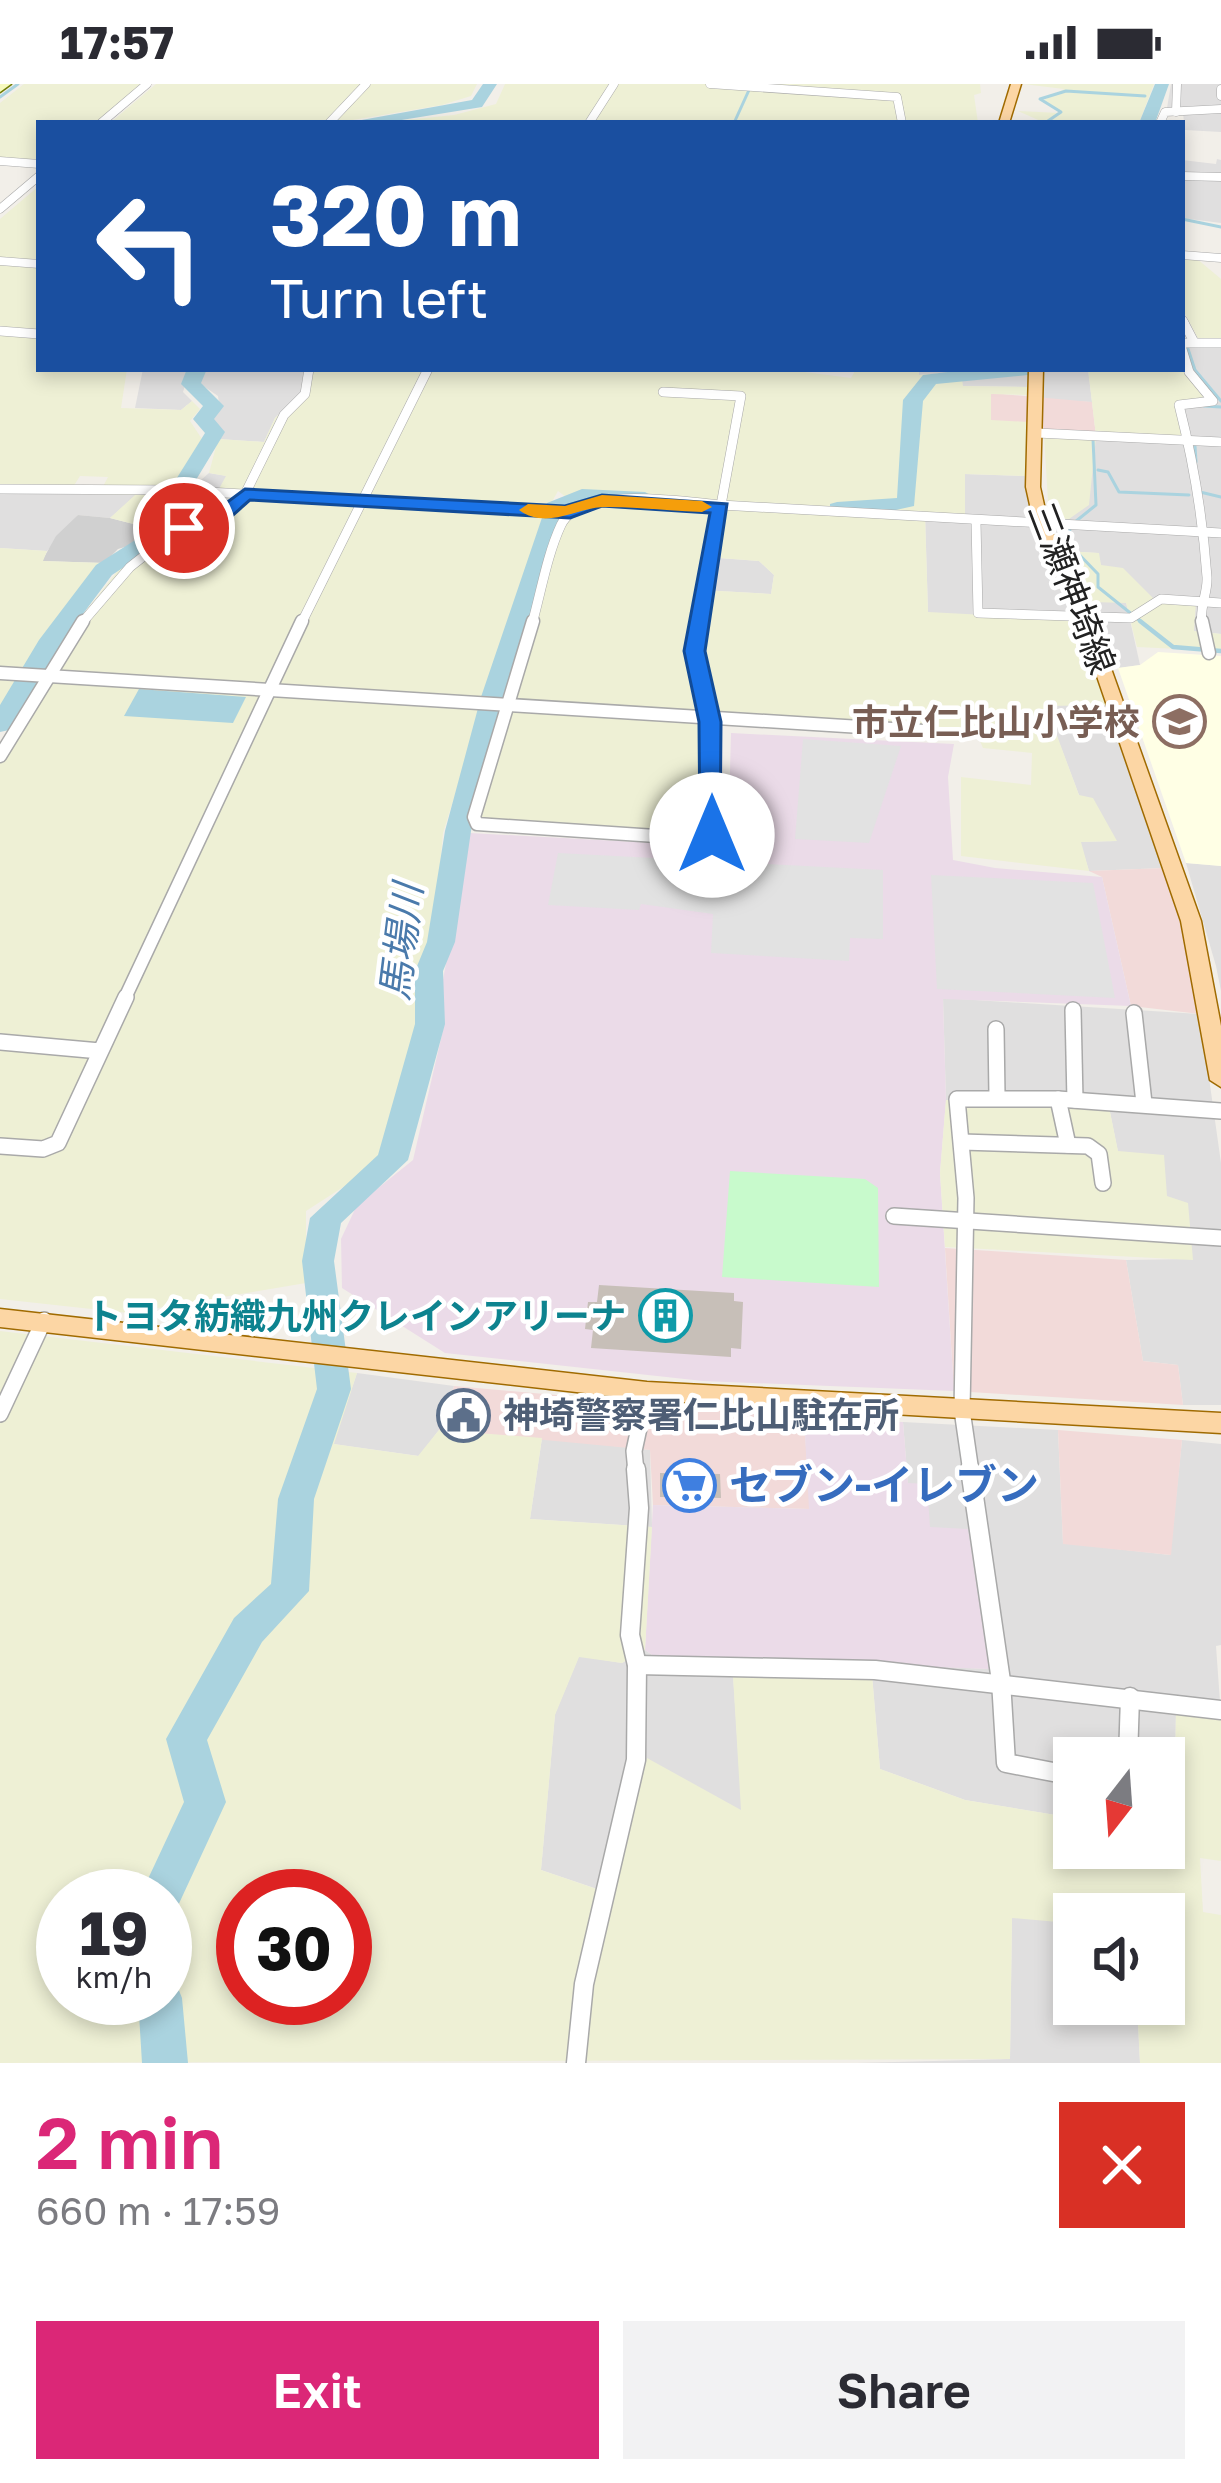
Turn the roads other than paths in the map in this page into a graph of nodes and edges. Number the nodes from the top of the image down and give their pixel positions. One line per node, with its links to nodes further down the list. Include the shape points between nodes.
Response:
1 (147, 84): 12 (street)
2 (366, 84): 13 (street)
3 (614, 84): 14 (street)
4 (710, 84): 8 (street)
5 (878, 84): 8 (street)
6 (1016, 84): 16 (main road)
7 (1177, 84): 11 (street)
8 (873, 95): 15 (street, via 897,97)
9 (1221, 109): 10 (street)
10 (1208, 111): 11 (street); 18 (street)
11 (1177, 112): 17 (street)
12 (105, 120)
13 (331, 120)
14 (591, 120)
15 (901, 120)
16 (1005, 120)
17 (1161, 120)
18 (1211, 124)
19 (0, 161): 20 (street)
20 (36, 164)
21 (1185, 176): 22 (street)
22 (1221, 177)
23 (36, 179): 24 (street)
24 (0, 209)
25 (1185, 255): 26 (street)
26 (1221, 258)
27 (0, 261): 28 (street)
28 (36, 264)
29 (1185, 326): 32 (street)
30 (0, 331): 31 (street)
31 (36, 334)
32 (1194, 342): 33 (street); 34 (street)
33 (1221, 343)
34 (1185, 345)
35 (1185, 356): 41 (street, via 1213,401 1179,405)
36 (308, 372): 44 (street, via 304,394 284,415)
37 (427, 372): 45 (street)
38 (1036, 372): 40 (main road, 三瀬神埼線)
39 (663, 392): 46 (street, via 741,396)
40 (1037, 433): 41 (street); 49 (main road, 三瀬神埼線, via 1033,487)
41 (1189, 442): 42 (street); 50 (street)
42 (1221, 442)
43 (0, 489): 44 (street)
44 (245, 494): 45 (street); 57 (street, via 203,530 173,532 132,562)
45 (364, 501): 47 (street); 58 (street)
46 (721, 503): 47 (street, via 602,501); 48 (street); 60 (street, via 694,651)
47 (570, 512): 59 (street)
48 (976, 522): 49 (street); 54 (street, via 978,613)
49 (1041, 523): 50 (street); 54 (main road, 三瀬神埼線)
50 (1201, 532): 51 (street); 52 (street)
51 (1221, 533)
52 (1204, 601): 53 (street); 54 (street, via 1161,599 1131,618); 55 (street)
53 (1221, 603)
54 (1085, 618): 68 (main road, 三瀬神埼線, via 1191,921)
55 (1210, 653)
56 (0, 673): 57 (street)
57 (46, 676): 58 (street); 62 (street)
58 (268, 689): 59 (street); 67 (street)
59 (506, 704): 60 (street); 60 (street, via 473,822 484,826 709,837)
60 (705, 717): 61 (street)
61 (924, 731)
62 (0, 756)
63 (1073, 1010): 70 (street)
64 (1134, 1013): 71 (street)
65 (996, 1029): 69 (street)
66 (0, 1042): 67 (street)
67 (100, 1051): 75 (street, via 58,1143)
68 (1221, 1080)
69 (997, 1096): 70 (street); 73 (street, via 957,1099)
70 (1067, 1100): 71 (street); 74 (street)
71 (1144, 1103): 72 (street)
72 (1221, 1112)
73 (962, 1142): 74 (street); 78 (street)
74 (1068, 1145): 76 (street, via 1095,1149)
75 (0, 1146)
76 (1103, 1183)
77 (894, 1216): 78 (street)
78 (963, 1224): 79 (street); 83 (street)
79 (1221, 1238)
80 (0, 1318): 81 (main road)
81 (44, 1320): 82 (main road); 84 (street)
82 (646, 1391): 83 (main road); 86 (street, via 634,1451 640,1508 630,1635)
83 (962, 1410): 85 (main road); 87 (street)
84 (0, 1414)
85 (1221, 1423)
86 (637, 1665): 87 (street); 92 (street, via 636,1760 584,1984)
87 (1000, 1681): 88 (street); 91 (street, via 1006,1763)
88 (1130, 1697): 89 (street); 90 (street)
89 (1221, 1710)
90 (1129, 1737)
91 (1053, 1772)
92 (576, 2063)

